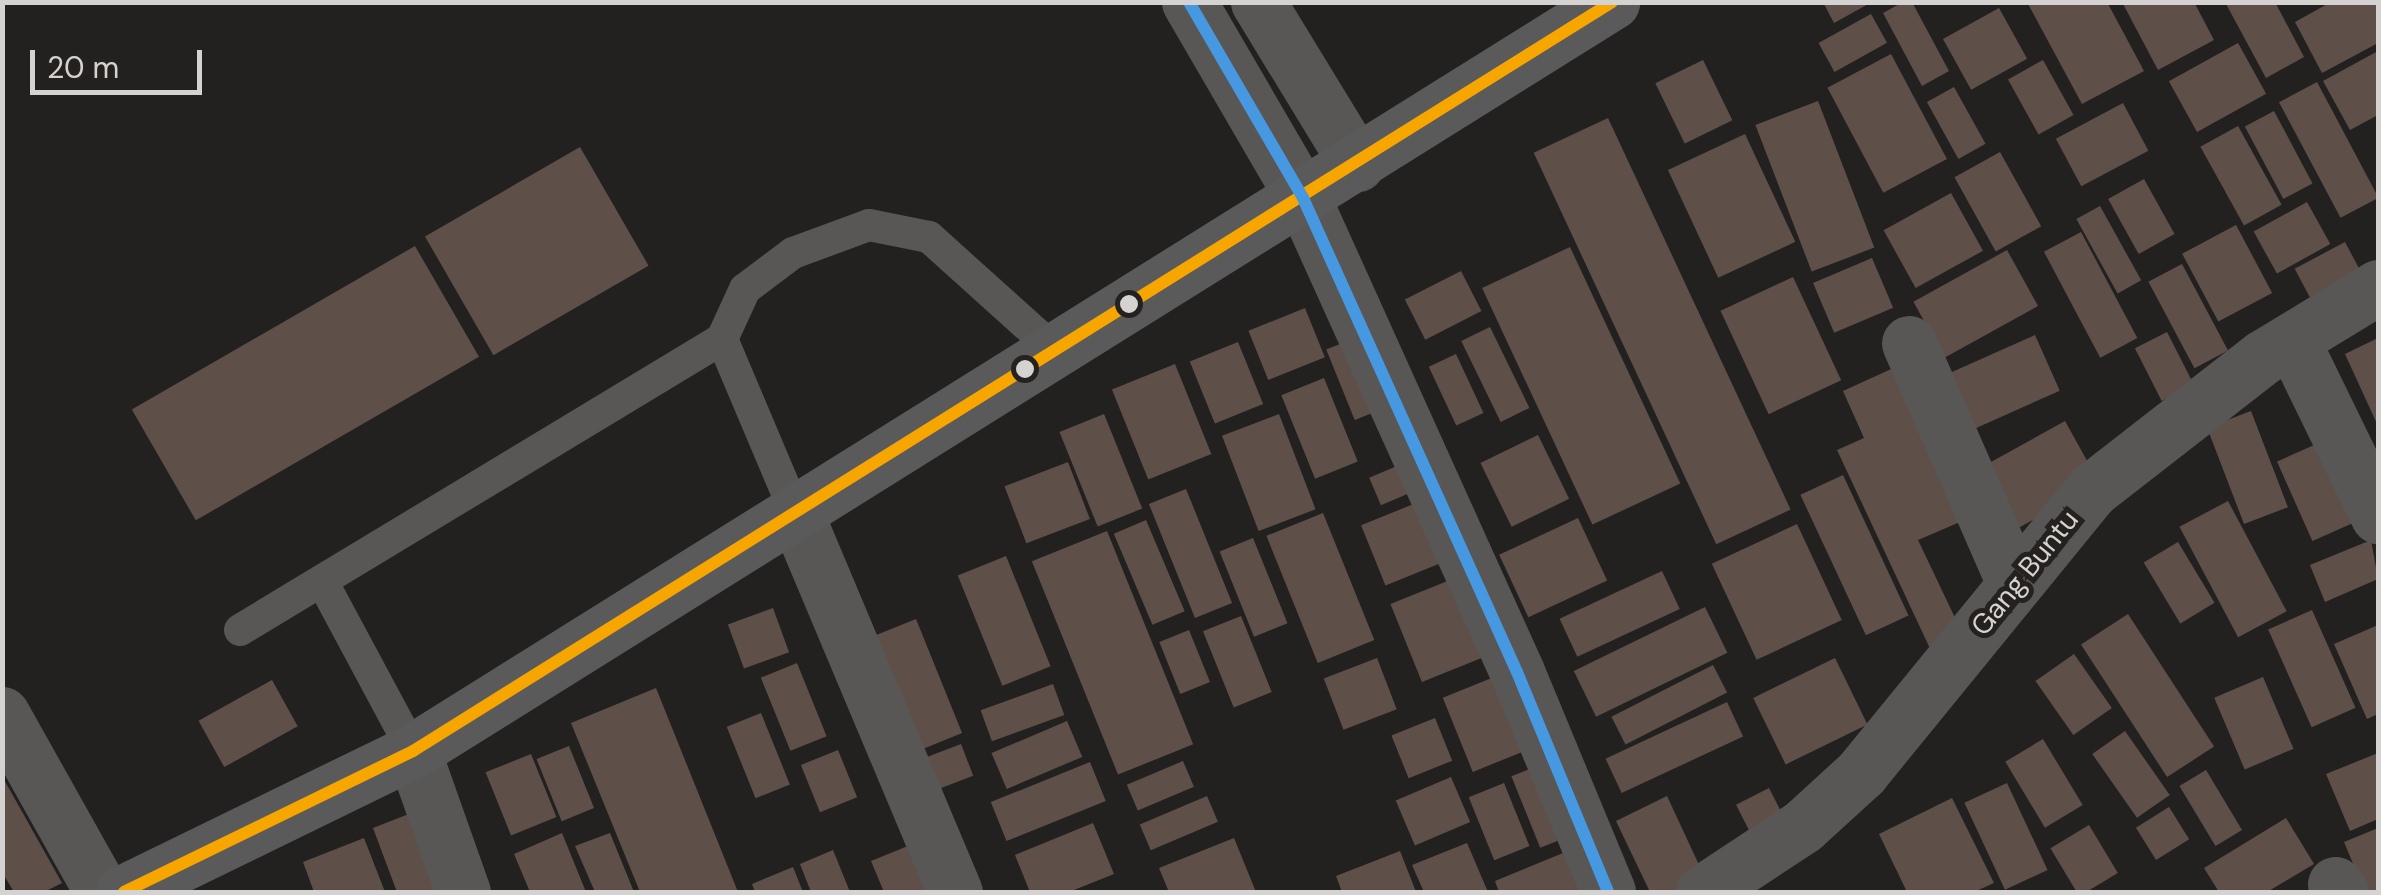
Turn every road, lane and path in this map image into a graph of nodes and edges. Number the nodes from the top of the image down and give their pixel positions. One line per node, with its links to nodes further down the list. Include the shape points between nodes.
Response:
1 (1189, 2): 5 (street)
2 (1258, 2): 4 (street)
3 (1612, 2): 4 (main road)
4 (1357, 164): 5 (main road)
5 (1303, 198): 10 (main road); 22 (street)
6 (2378, 287): 8 (street, Gang Buntu)
7 (722, 339): 10 (lane, via 745,289 793,253 869,226 929,236); 11 (lane); 13 (lane)
8 (2292, 340): 12 (street); 14 (street, Gang Buntu, via 2092,490)
9 (1909, 343): 14 (street)
10 (1058, 353): 11 (main road)
11 (796, 514): 17 (main road); 21 (street)
12 (2378, 516)
13 (322, 580): 15 (lane); 17 (lane)
14 (2014, 583): 23 (street, Gang Buntu, via 1861,773 1803,826)
15 (240, 630)
16 (2, 714): 18 (street)
17 (413, 751): 19 (main road); 20 (street)
18 (102, 892)
19 (124, 892)
20 (463, 892)
21 (956, 892)
22 (1608, 892)
23 (1703, 892)

